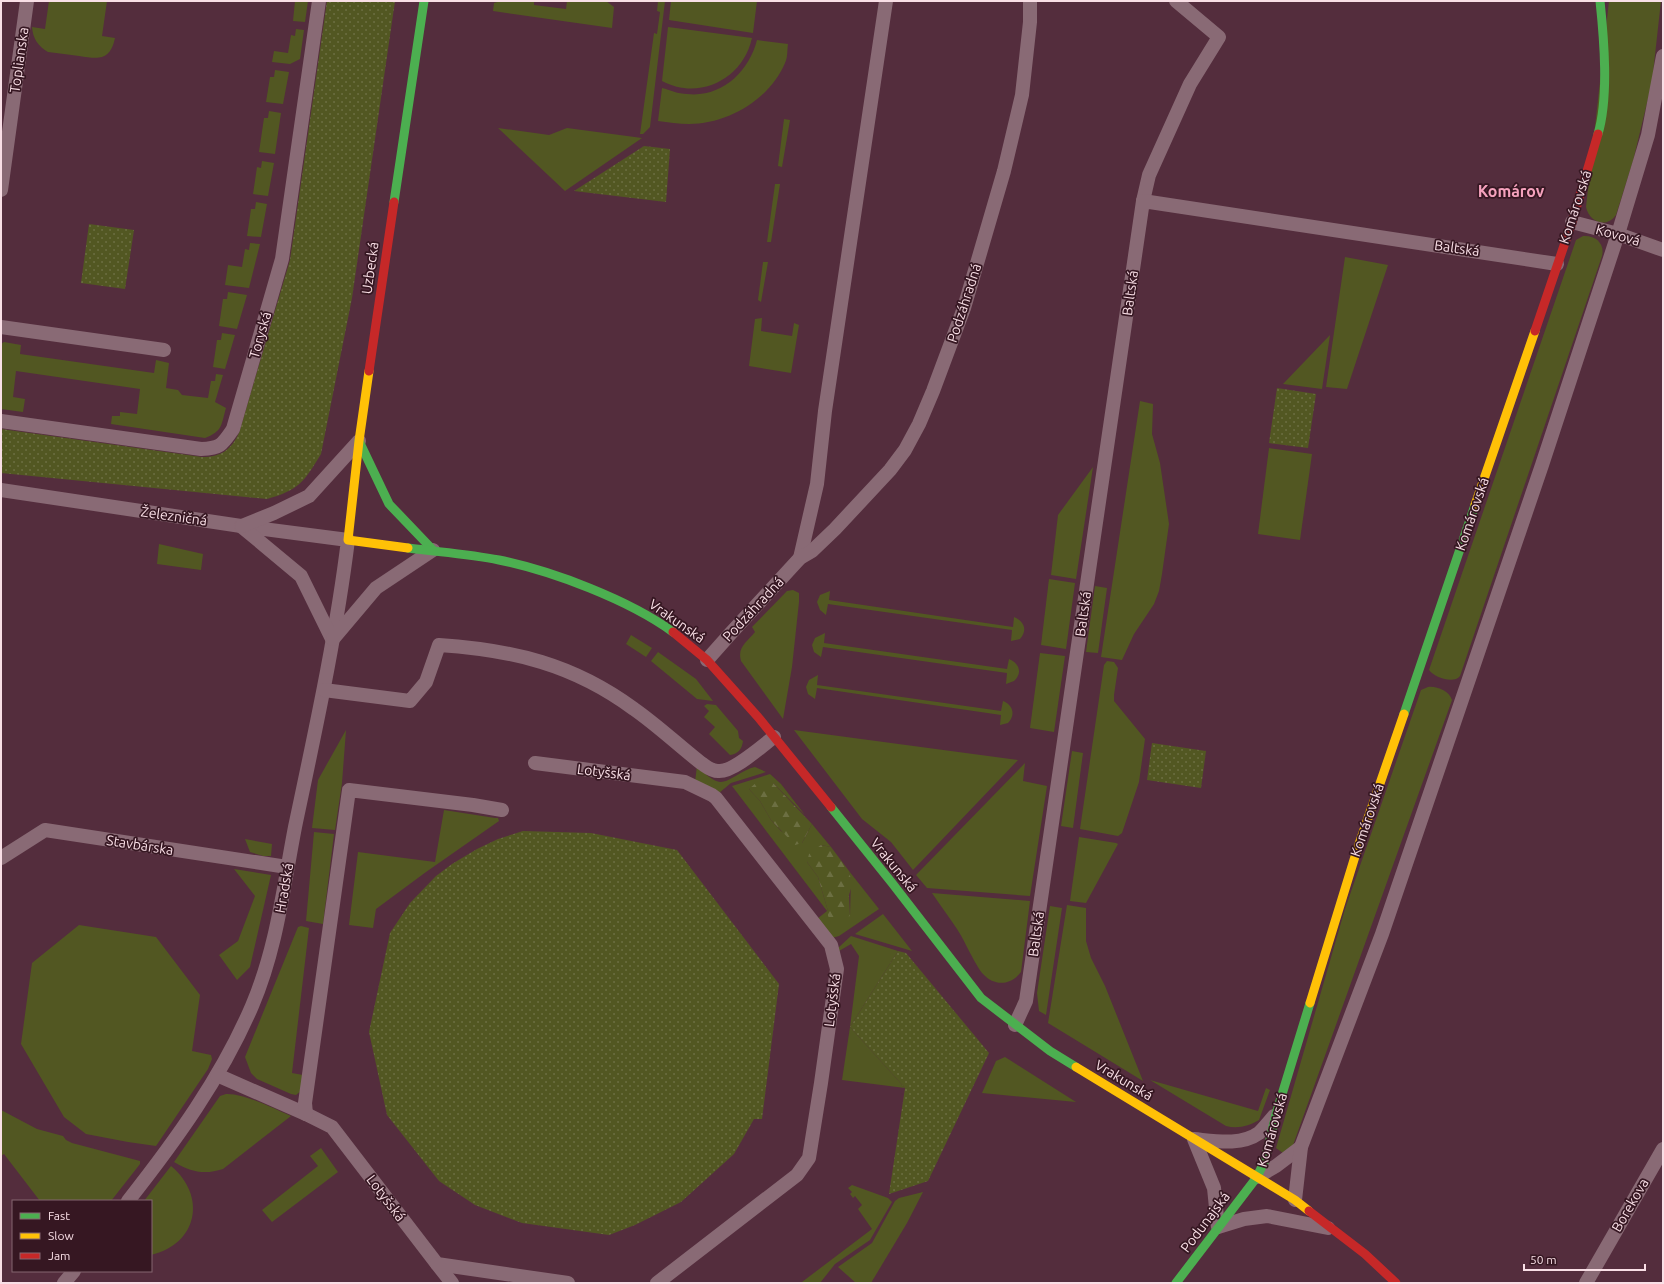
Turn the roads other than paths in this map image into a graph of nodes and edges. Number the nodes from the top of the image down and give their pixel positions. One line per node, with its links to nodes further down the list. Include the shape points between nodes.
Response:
1 (27, 1): 9 (street, Toplianska)
2 (319, 1): 17 (street, Toryská, via 282,258 233,429 223,443 213,448 201,449)
3 (424, 1): 18 (street, Uzbecká)
4 (886, 1): 23 (street, via 826,403 817,484)
5 (1030, 1): 23 (street, Podzáhradná, via 1022,95 1004,171 964,308 933,391 905,450 890,470 835,529 812,551)
6 (1176, 1): 10 (street, Baltská, via 1219,37 1190,84 1149,175)
7 (1600, 1): 11 (street, Komárovská, via 1604,77 1602,121)
8 (1663, 56): 12 (street, via 1648,135)
9 (1, 190)
10 (1144, 201): 14 (street, Baltská); 32 (street, Baltská, via 1026,1001)
11 (1572, 222): 12 (street, Kovová); 14 (street, Komárovská)
12 (1618, 234): 13 (street, Kovová); 37 (street, via 1382,934)
13 (1663, 250)
14 (1557, 264): 35 (street, Komárovská, via 1357,850)
15 (1, 327): 16 (street)
16 (164, 350)
17 (1, 421)
18 (359, 441): 20 (street, via 309,496); 21 (street, Uzbecká); 22 (street, via 389,504)
19 (1, 490): 20 (street, Železničná)
20 (241, 526): 21 (street, Železničná); 24 (street, via 301,576)
21 (348, 540): 22 (street, Vrakunská); 24 (street, Hradská)
22 (433, 550): 24 (street, via 376,588); 25 (street, Vrakunská, via 499,560 553,574 592,589 644,614 678,636)
23 (800, 558): 25 (street, Podzáhradná)
24 (332, 639): 26 (street, Hradská)
25 (707, 660): 27 (street, Vrakunská)
26 (324, 690): 27 (street, via 410,701 426,682 439,645 472,647 548,663 585,679 634,708 701,763 718,772 742,760); 31 (street, Hradská)
27 (774, 737): 32 (street, Vrakunská, via 981,998)
28 (535, 763): 49 (street, Lotyšská, via 685,782 716,798 831,945 836,969 819,1097 807,1162 797,1175)
29 (502, 810): 34 (street, via 349,790 305,1103)
30 (1, 858): 31 (street, Stavbárska, via 44,830)
31 (287, 867): 33 (street, Hradská, via 275,936 263,979 234,1045)
32 (1015, 1024): 36 (street, Vrakunská, via 1050,1051)
33 (217, 1075): 34 (street, Lotyšská); 40 (street, Hradská, via 176,1138)
34 (306, 1114): 44 (street, Lotyšská, via 332,1128)
35 (1276, 1114): 36 (street, via 1258,1133 1245,1139 1223,1142); 39 (street, Komárovská, via 1265,1160)
36 (1194, 1140): 39 (street, Vrakunská); 42 (street, via 1214,1188)
37 (1301, 1146): 39 (street, Komárovská); 41 (street)
38 (1663, 1149): 52 (street, Borekova)
39 (1257, 1177): 41 (street, Vrakunská); 42 (street, Podunajská)
40 (129, 1200)
41 (1295, 1200): 43 (street, Vrakunská)
42 (1218, 1227): 43 (street, via 1244,1219 1267,1216); 50 (street, Podunajská)
43 (1336, 1230): 51 (street, Vrakunská)
44 (437, 1264): 47 (street, Lotyšská); 48 (street)
45 (73, 1272): 46 (street)
46 (64, 1283)
47 (452, 1283)
48 (568, 1283)
49 (657, 1283)
50 (1176, 1283)
51 (1396, 1283)
52 (1586, 1283)

